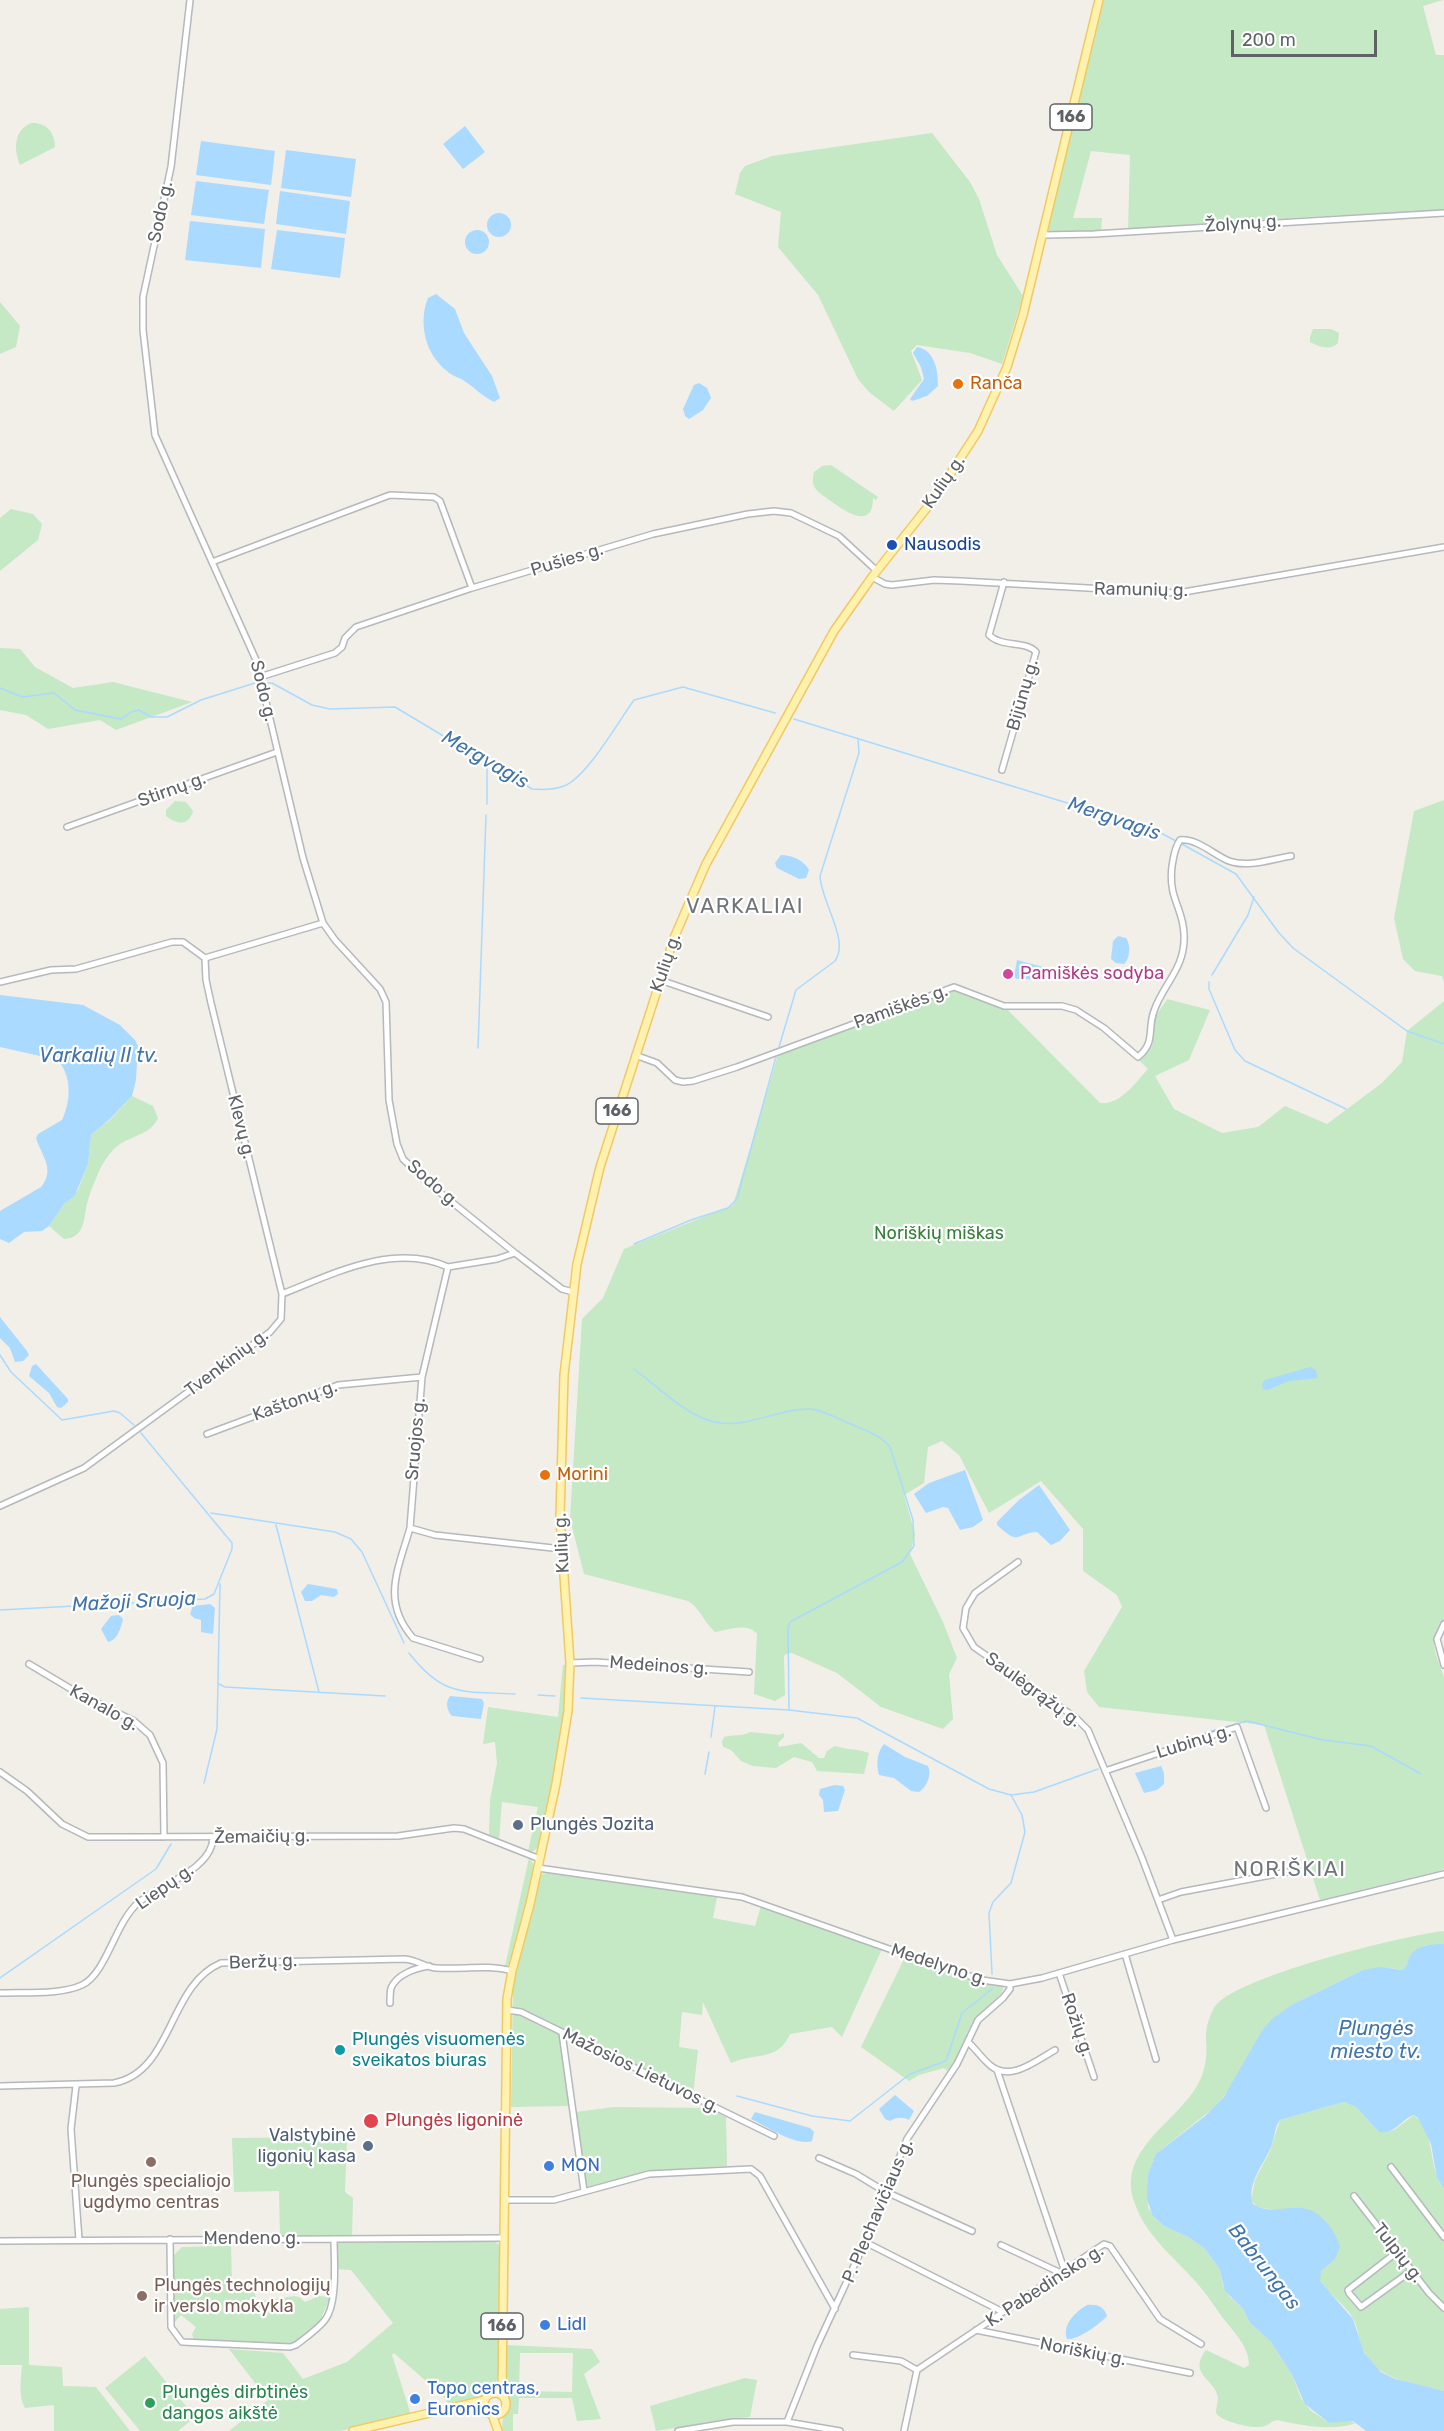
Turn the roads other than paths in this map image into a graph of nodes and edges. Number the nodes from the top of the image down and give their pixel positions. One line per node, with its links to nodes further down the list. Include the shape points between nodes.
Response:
1 (190, 0): 6 (street, Sodo g., via 171,167 142,297 143,330 155,435)
2 (1099, 0): 4 (main road, Kulių g. / 166)
3 (1444, 213): 4 (street, Žolynų g.)
4 (1043, 235): 7 (main road, Kulių g. / 166, via 1014,346 991,405 944,484)
5 (1444, 547): 8 (street, Ramunių g., via 1197,592)
6 (212, 562): 9 (street, via 390,495 434,496 440,501); 10 (street, Sodo g., via 252,649)
7 (874, 574): 8 (street, Ramunių g., via 892,585 934,580); 9 (street, Pušies g., via 839,536 791,513 774,511 663,531); 17 (main road, Kulių g. / 166, via 829,640 719,839 681,921)
8 (1004, 582): 12 (street, Bijūnų g., via 989,635 1036,652)
9 (472, 588): 10 (street, Pušies g., via 356,627 335,653)
10 (260, 677): 11 (street, Sodo g.)
11 (277, 752): 13 (street, Stirnų g.); 15 (street, Sodo g.)
12 (1002, 770)
13 (67, 827)
14 (1291, 856): 20 (street, Pamiškės g., via 1230,862 1191,841 1180,840 1175,848 1170,883 1183,923 1184,946 1172,980 1155,1007 1149,1046 1138,1057 1076,1010 1062,1006 1004,1006 954,987 693,1081 675,1080 657,1063)
15 (323, 923): 16 (street); 21 (street, Sodo g., via 380,989 386,1002 389,1100 399,1153 427,1182)
16 (205, 958): 18 (street, via 183,942 172,942 76,969 51,970); 24 (street, Klevų g., via 211,1003)
17 (660, 980): 19 (street); 20 (main road, Kulių g. / 166)
18 (0, 982)
19 (768, 1017)
20 (635, 1055): 23 (main road, Kulių g. / 166, via 600,1167)
21 (515, 1253): 22 (street); 23 (street, Sodo g., via 562,1289)
22 (448, 1267): 24 (street, via 427,1259 375,1260); 25 (street, Sruojos g.)
23 (573, 1292): 29 (main road, Kulių g. / 166, via 561,1418)
24 (282, 1294): 27 (street, Tvenkinių g., via 281,1319 270,1332 84,1468)
25 (422, 1377): 26 (street, Kaštonų g., via 338,1385); 28 (street, Sruojos g.)
26 (207, 1434)
27 (0, 1506)
28 (410, 1528): 29 (street, via 435,1535); 32 (street, Sruojos g., via 393,1601 407,1630 413,1638)
29 (562, 1549): 33 (main road, Kulių g. / 166)
30 (1018, 1563): 37 (street, Saulėgrąžų g., via 975,1593 966,1608 963,1628 974,1647 1088,1730)
31 (1444, 1624): 35 (street, via 1437,1640)
32 (480, 1659)
33 (570, 1662): 36 (street, Medeinos g.); 42 (main road, Kulių g. / 166, via 564,1748)
34 (29, 1664): 40 (street, Kanalo g., via 134,1721 150,1735 163,1763)
35 (1444, 1665)
36 (749, 1672)
37 (1105, 1771): 39 (street, Lubinų g., via 1237,1726); 46 (street, Saulėgrąžų g.)
38 (0, 1772): 40 (street, Žemaičių g., via 78,1834)
39 (1266, 1808)
40 (164, 1837): 41 (street, Žemaičių g.)
41 (213, 1838): 42 (street, Žemaičių g., via 398,1836 454,1828); 53 (street, Liepų g., via 200,1862 131,1910 95,1975 85,1984 70,1990)
42 (540, 1859): 43 (main road, Kulių g. / 166)
43 (538, 1868): 50 (main road, Kulių g. / 166); 52 (street, Medelyno g., via 742,1897 982,1980)
44 (1287, 1872): 46 (street)
45 (1444, 1874): 47 (street, Medelyno g.)
46 (1158, 1900): 47 (street, Saulėgrąžų g.)
47 (1173, 1940): 48 (street, Medelyno g.)
48 (1125, 1954): 51 (street, Medelyno g.); 59 (street)
49 (429, 1966): 50 (street, Beržų g.); 54 (street, via 415,1968 399,1978 391,1987); 63 (street, Beržų g., via 405,1959 221,1963 199,1977 151,2061 140,2073 124,2082)
50 (512, 1971): 55 (main road, Kulių g. / 166)
51 (1059, 1973): 52 (street, Medelyno g.); 61 (street, Rožių g.)
52 (1010, 1984): 57 (street, P. Plechavičiaus g., via 1003,1998 978,2020)
53 (0, 1993)
54 (390, 2003)
55 (507, 2010): 56 (street, Mažosios Lietuvos g., via 521,2012); 70 (main road, 166)
56 (562, 2033): 64 (street, Mažosios Lietuvos g.); 67 (street)
57 (968, 2042): 60 (street); 68 (street, P. Plechavičiaus g., via 907,2139)
58 (1055, 2050): 60 (street, via 1016,2071)
59 (1156, 2059)
60 (998, 2070): 82 (street)
61 (1094, 2077)
62 (0, 2086): 63 (street, Beržų g.)
63 (76, 2086): 75 (street, via 71,2129)
64 (774, 2136)
65 (819, 2158): 68 (street)
66 (1391, 2167): 72 (street)
67 (584, 2191): 70 (street, via 554,2200); 84 (street, via 649,2174 756,2171)
68 (884, 2191): 71 (street); 78 (street, P. Plechavičiaus g.)
69 (1354, 2196): 80 (street, Tulpių g.)
70 (504, 2200): 73 (main road, 166)
71 (972, 2231)
72 (1444, 2237)
73 (504, 2238): 74 (street, Mendeno g.); 90 (main road, 166)
74 (334, 2239): 76 (street, Mendeno g.); 76 (street, via 329,2313 324,2322 290,2347 182,2342 171,2327)
75 (79, 2240): 76 (street, Mendeno g.); 77 (street, Mendeno g.)
76 (170, 2240)
77 (0, 2241)
78 (865, 2242): 84 (street, P. Plechavičiaus g.); 85 (street)
79 (1001, 2245): 82 (street)
80 (1398, 2252): 81 (street, Tulpių g.); 81 (street, via 1348,2293 1361,2307)
81 (1412, 2271): 83 (street, Tulpių g.)
82 (1064, 2273): 85 (street, K. Pabedinsko g.); 87 (street, K. Pabedinsko g., via 1107,2244 1160,2319)
83 (1444, 2308)
84 (835, 2309): 97 (street, P. Plechavičiaus g.)
85 (1003, 2312): 86 (street, K. Pabedinsko g.)
86 (976, 2330): 89 (street, K. Pabedinsko g.); 91 (street, Noriškių g.)
87 (1201, 2344)
88 (853, 2355): 89 (street, via 901,2361)
89 (917, 2370): 102 (street)
90 (501, 2372): 92 (main road, 166); 93 (main road, 166)
91 (1190, 2373)
92 (494, 2393): 93 (main road); 94 (main road)
93 (502, 2395): 96 (main road, 166, via 507,2404)
94 (485, 2404): 95 (main road); 98 (main road)
95 (492, 2414): 96 (main road); 99 (main road)
96 (501, 2414): 99 (main road)
97 (787, 2422): 100 (street, via 733,2422); 101 (street)
98 (353, 2431)
99 (499, 2431)
100 (678, 2431)
101 (840, 2431)
102 (904, 2431)

